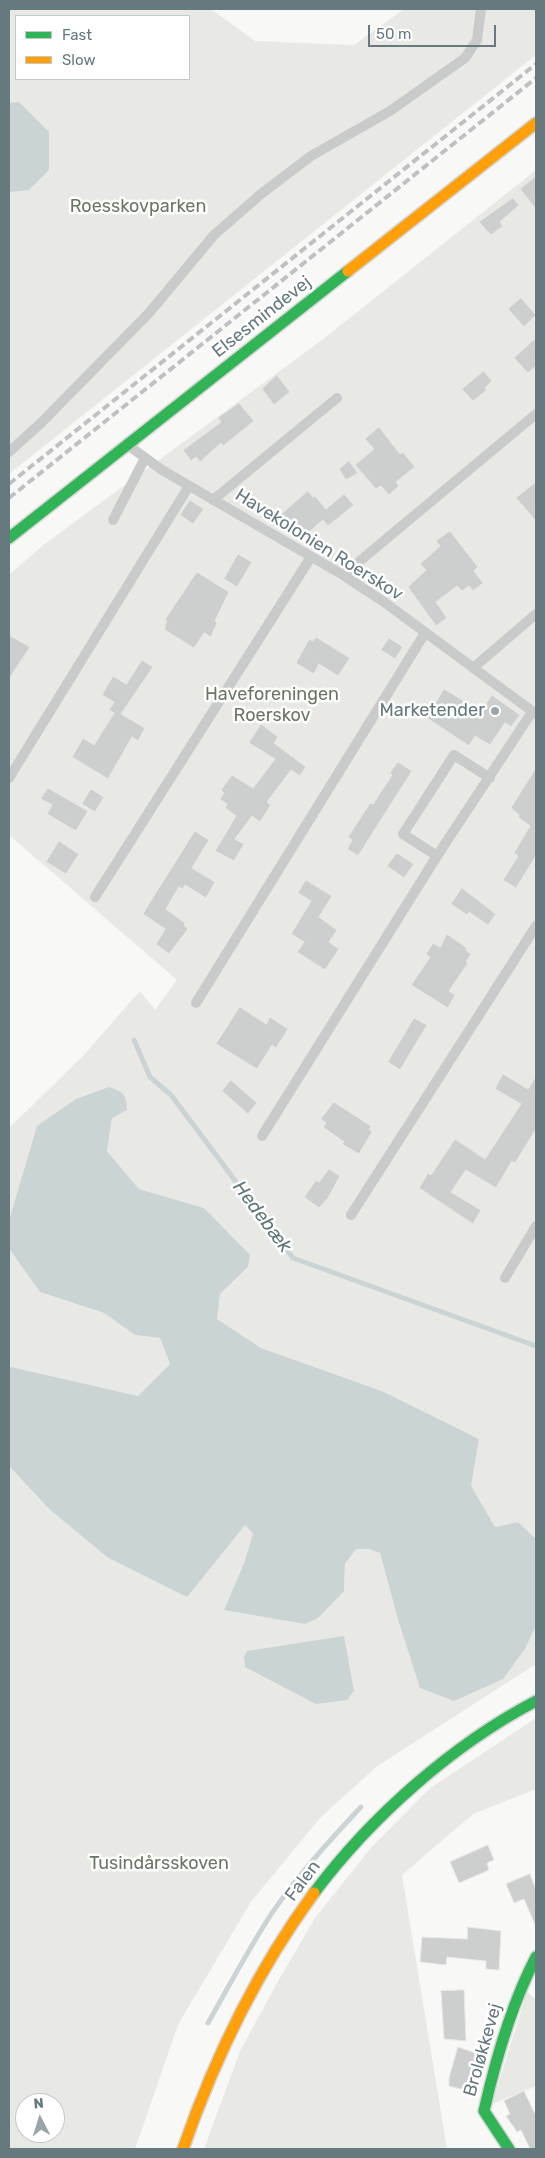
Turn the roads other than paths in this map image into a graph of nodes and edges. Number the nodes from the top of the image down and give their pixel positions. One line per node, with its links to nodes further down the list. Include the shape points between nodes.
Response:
1 (481, 9): 6 (lane, via 477,40 466,58 390,112 311,156 261,194 214,235 149,313)
2 (536, 123): 5 (street, Elsesmindevej)
3 (337, 398): 9 (lane)
4 (536, 414): 13 (lane)
5 (128, 445): 7 (lane, Havekolonien Roerskov); 11 (street, Elsesmindevej)
6 (9, 452)
7 (146, 458): 8 (lane, Havekolonien Roerskov); 10 (lane)
8 (189, 486): 9 (lane, Havekolonien Roerskov); 18 (lane)
9 (213, 500): 12 (lane, Havekolonien Roerskov)
10 (113, 520)
11 (9, 538)
12 (311, 557): 13 (lane, Havekolonien Roerskov); 21 (lane)
13 (343, 575): 15 (lane, Havekolonien Roerskov)
14 (536, 614): 16 (lane)
15 (425, 633): 16 (lane, Havekolonien Roerskov); 23 (lane)
16 (473, 668): 17 (lane, Havekolonien Roerskov)
17 (534, 713): 19 (lane)
18 (9, 778)
19 (490, 778): 20 (lane); 20 (lane, via 454,755 403,834)
20 (437, 856): 24 (lane)
21 (94, 897)
22 (536, 926): 25 (lane)
23 (196, 1003)
24 (262, 1136)
25 (352, 1215)
26 (536, 1226): 27 (lane)
27 (505, 1278)
28 (536, 1701): 30 (street, Falen, via 457,1752 393,1805 341,1860 252,1986 220,2050)
29 (536, 1957): 31 (street, Broløkkevej, via 520,1987 484,2111)
30 (183, 2149)
31 (509, 2149)

